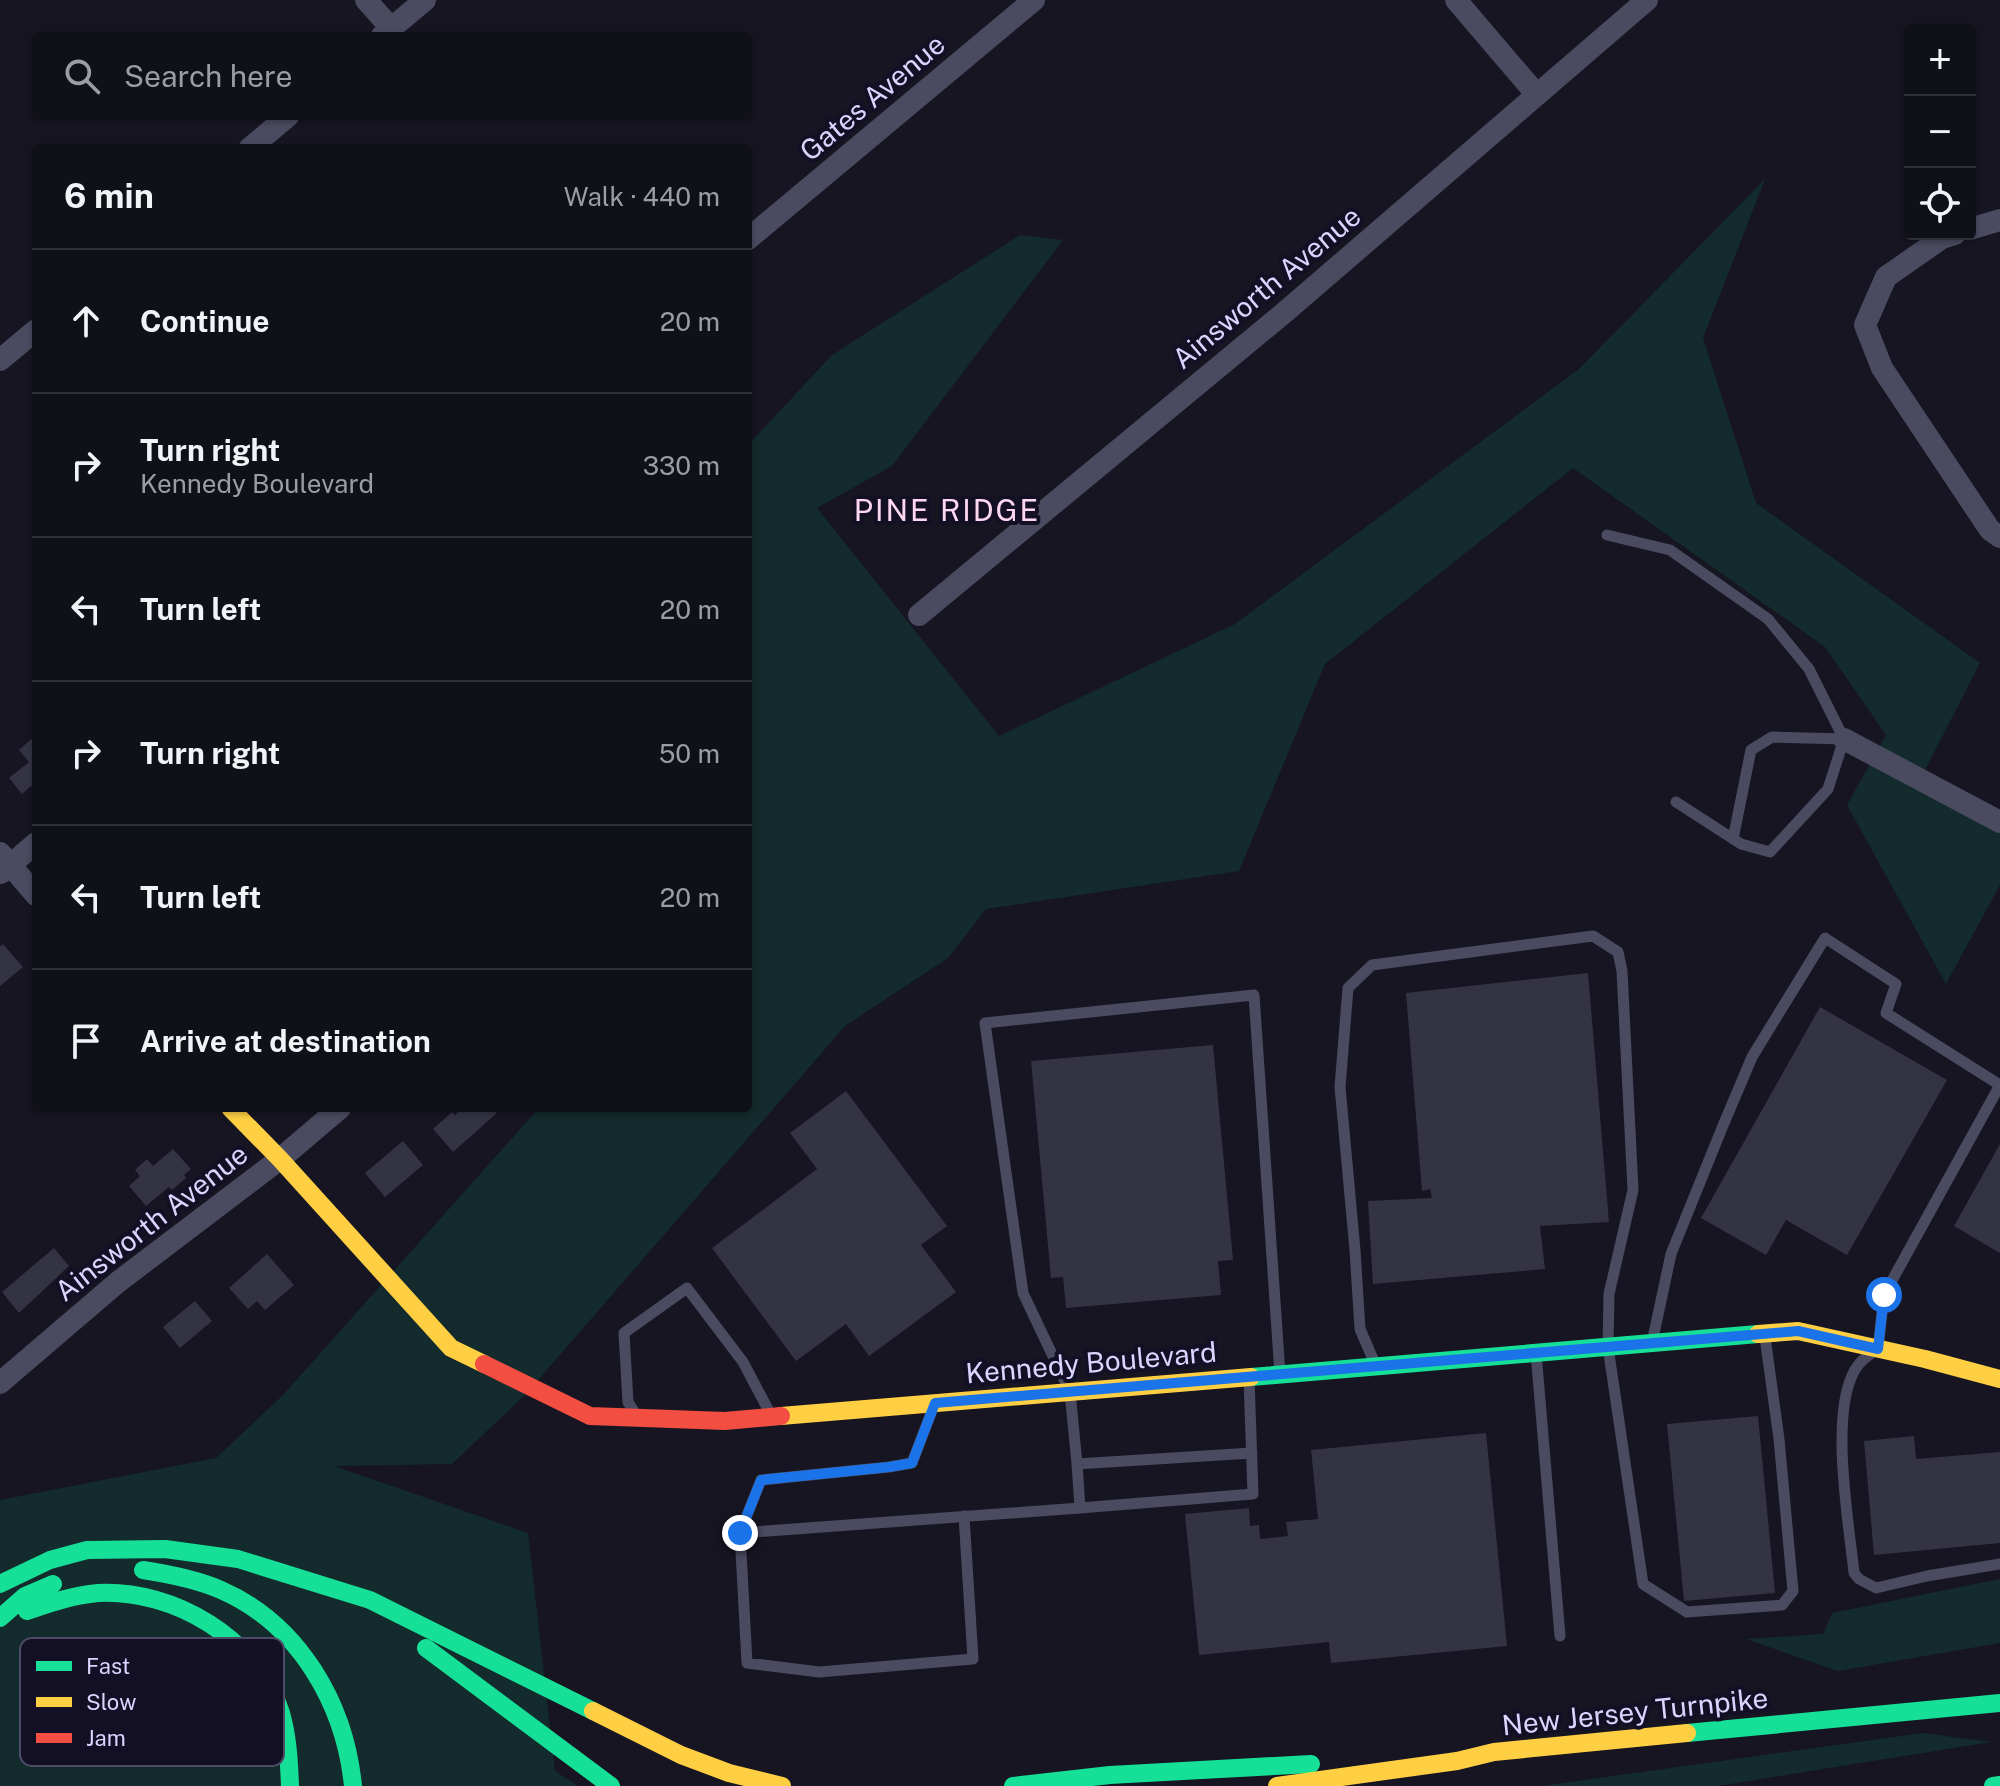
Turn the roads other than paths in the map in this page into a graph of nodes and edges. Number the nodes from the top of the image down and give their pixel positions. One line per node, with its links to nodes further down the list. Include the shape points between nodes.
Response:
1 (366, 0): 6 (street)
2 (425, 0): 6 (street)
3 (1034, 0): 12 (street, Gates Avenue)
4 (1456, 0): 7 (street)
5 (1647, 0): 7 (street, Ainsworth Avenue)
6 (387, 32)
7 (1537, 95): 18 (street, Ainsworth Avenue)
8 (283, 120): 9 (street)
9 (255, 144)
10 (2000, 220): 11 (street)
11 (1976, 227)
12 (752, 236)
13 (1939, 240): 17 (street, via 1886,277 1865,325 1882,368 1990,530)
14 (32, 333): 15 (street)
15 (0, 360)
16 (1607, 535): 19 (lane, via 1670,550 1768,619 1809,669)
17 (2000, 537)
18 (919, 615)
19 (1844, 739): 21 (street); 22 (lane, via 1828,789 1770,852); 22 (lane, via 1772,737 1751,750)
20 (1676, 802): 22 (lane)
21 (2000, 822)
22 (1733, 839)
23 (32, 846): 24 (street)
24 (3, 864): 25 (street)
25 (32, 891)
26 (234, 1112): 28 (main road, Kennedy Boulevard)
27 (335, 1112): 28 (street, Ainsworth Avenue)
28 (280, 1159): 38 (street, Ainsworth Avenue, via 118,1282); 42 (main road, Kennedy Boulevard, via 451,1348 590,1416)
29 (1764, 1334): 30 (main road, Kennedy Boulevard); 31 (lane, via 1793,1591 1782,1605 1687,1612 1643,1584); 32 (main road, Kennedy Boulevard, via 1798,1331)
30 (1652, 1343): 31 (main road, Kennedy Boulevard); 32 (lane, via 1671,1254 1752,1057 1825,938 1896,984 1886,1013 2000,1085 1884,1295)
31 (1608, 1347): 33 (main road, Kennedy Boulevard); 34 (lane, via 1609,1294 1633,1190 1622,971 1618,952 1593,936 1372,965 1348,988 1340,1087 1360,1329)
32 (1878, 1349): 37 (main road, Kennedy Boulevard); 48 (lane, via 1859,1363 1841,1420 1854,1573 1876,1588)
33 (1536, 1353): 34 (main road, Kennedy Boulevard); 54 (lane)
34 (1377, 1366): 35 (main road, Kennedy Boulevard)
35 (1280, 1375): 36 (main road, Kennedy Boulevard); 39 (lane, via 1254,995 985,1023 1023,1293)
36 (1249, 1377): 39 (main road, Kennedy Boulevard); 43 (lane)
37 (2000, 1379)
38 (0, 1383)
39 (1070, 1392): 40 (main road, Kennedy Boulevard); 44 (lane)
40 (935, 1403): 41 (main road, Kennedy Boulevard); 47 (lane, via 912,1463 761,1480)
41 (772, 1417): 42 (main road, Kennedy Boulevard); 42 (lane, via 743,1362 687,1288 624,1333 628,1402)
42 (638, 1418)
43 (1252, 1453): 44 (lane); 45 (lane, via 1253,1494)
44 (1077, 1464): 45 (lane)
45 (1080, 1508): 46 (lane)
46 (964, 1516): 47 (lane); 47 (lane, via 973,1659 819,1672 747,1663)
47 (740, 1533)
48 (2000, 1564)
49 (130, 1570): 61 (main road, via 191,1578 231,1594 280,1630 312,1668 331,1702 346,1738)
50 (75, 1577): 53 (main road, via 25,1596)
51 (0, 1584): 52 (main road, via 50,1560 124,1548 204,1552 278,1569)
52 (334, 1590): 62 (main road, via 422,1646); 63 (main road, via 370,1600 681,1755)
53 (0, 1619): 55 (main road, via 65,1598 140,1595 181,1606)
54 (1560, 1636)
55 (230, 1638)
56 (2000, 1703): 58 (main road, New Jersey Turnpike)
57 (284, 1723): 60 (main road)
58 (1494, 1752): 64 (main road, via 1457,1750); 65 (main road, New Jersey Turnpike)
59 (2000, 1785): 66 (main road)
60 (290, 1786)
61 (353, 1786)
62 (611, 1786)
63 (782, 1786)
64 (1013, 1786)
65 (1277, 1786)
66 (1993, 1786)

